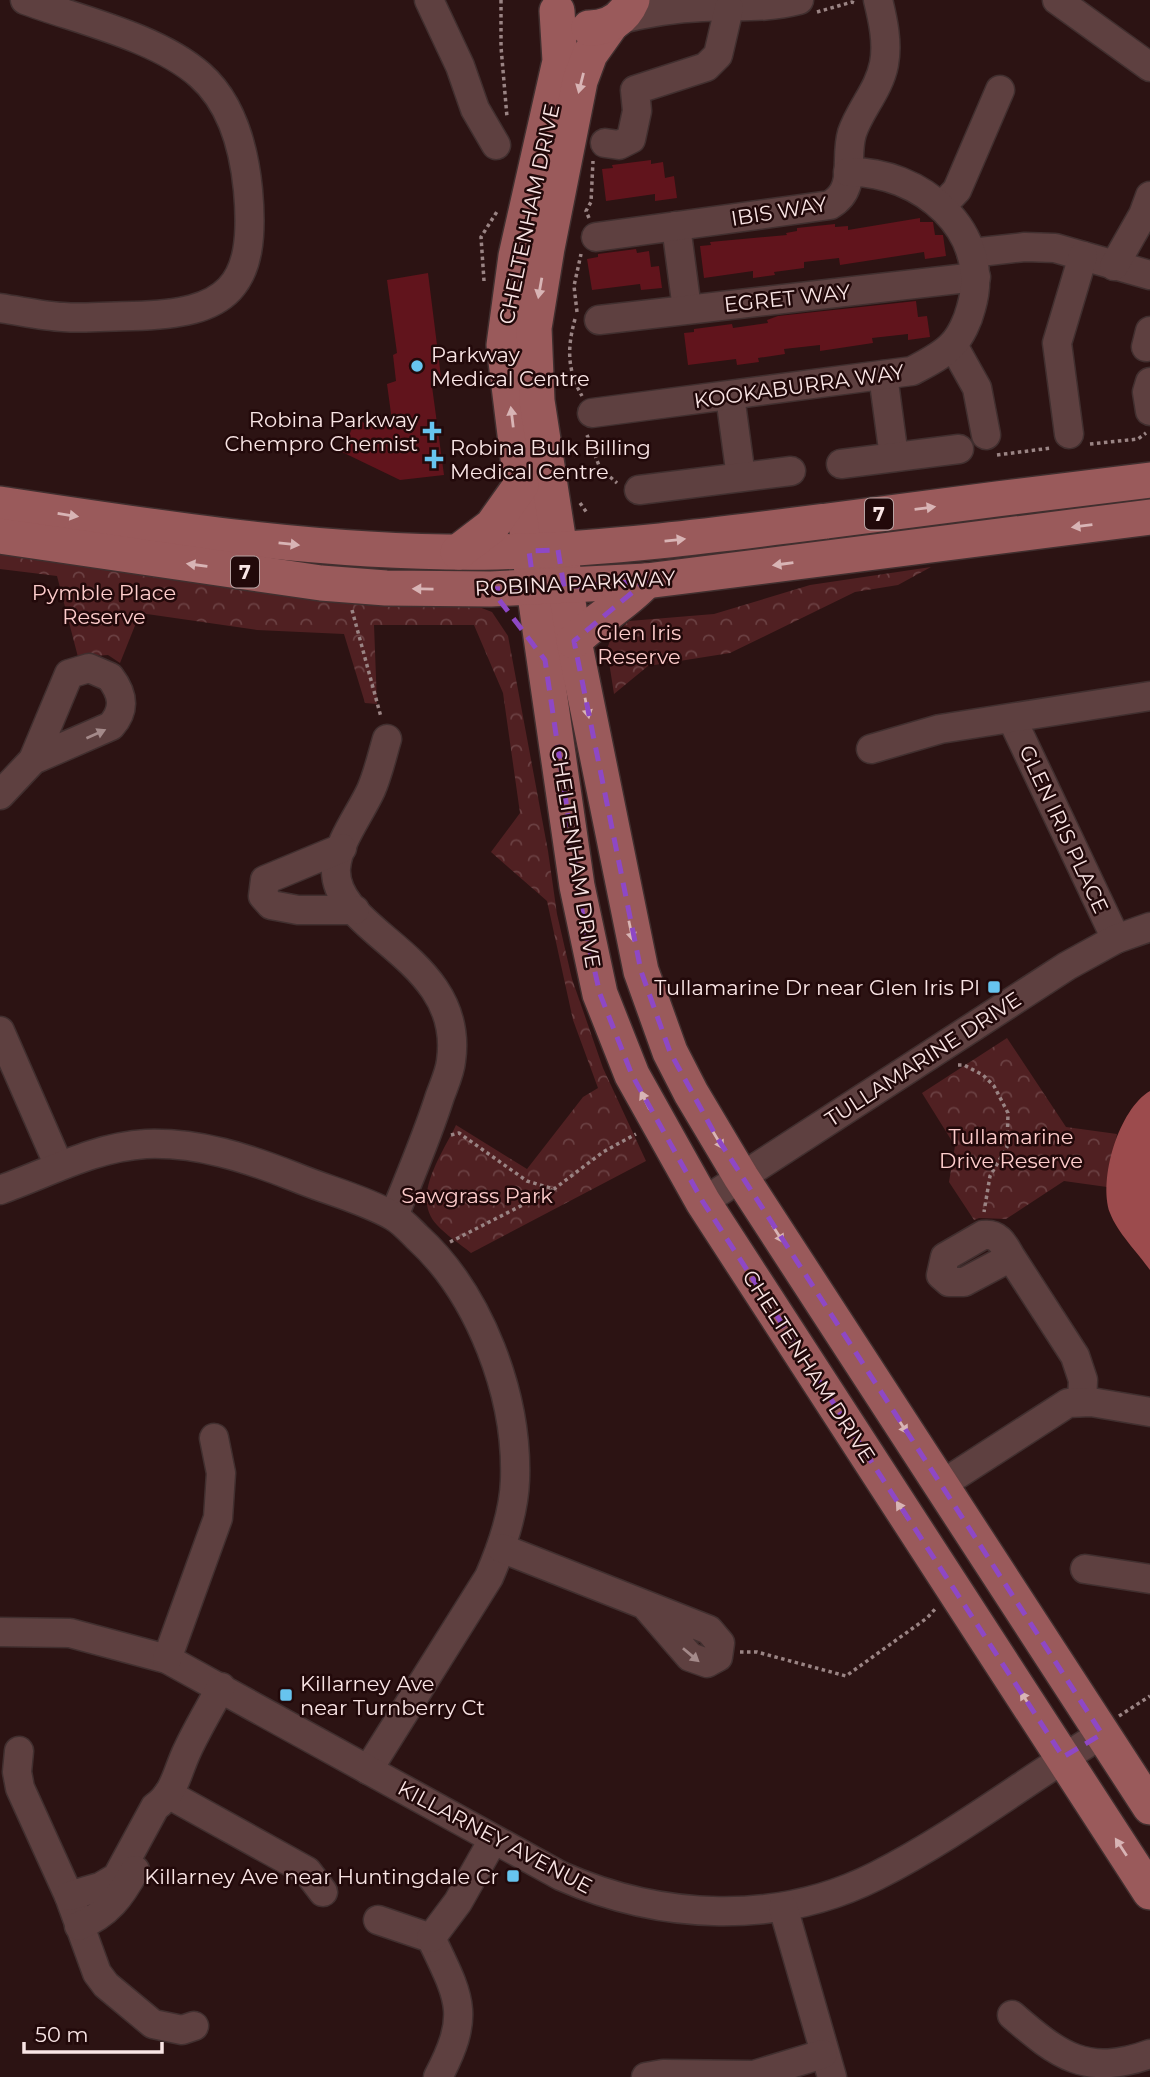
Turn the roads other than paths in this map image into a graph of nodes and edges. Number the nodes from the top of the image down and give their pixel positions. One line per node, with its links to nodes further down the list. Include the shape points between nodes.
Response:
1 (25, 0): 22 (street, via 155,47 204,78 226,108 241,146 250,241 232,285 215,302 197,310 64,317)
2 (429, 0): 12 (street, via 475,109)
3 (1057, 0): 9 (street)
4 (870, 3): 13 (street, IBIS WAY, via 883,21 884,62 880,80 852,132)
5 (552, 4): 8 (main road, via 567,20 586,28); 39 (main road, CHELTENHAM DRIVE, one-way to 5, via 505,331 516,256 559,70 561,52)
6 (726, 5): 7 (street); 8 (street); 11 (street, via 718,55 706,67 635,90 637,111 631,139 619,145)
7 (805, 7)
8 (620, 14): 39 (main road, CHELTENHAM DRIVE, one-way to 39, via 590,54 580,81 534,328)
9 (1150, 67)
10 (1000, 90): 15 (street, via 957,190)
11 (606, 143)
12 (496, 145)
13 (848, 172): 15 (street, via 900,180); 16 (street, IBIS WAY, via 847,189 830,205)
14 (1150, 196): 20 (street)
15 (942, 206): 19 (street, via 958,226)
16 (676, 226): 17 (street, IBIS WAY); 23 (street)
17 (596, 237)
18 (1083, 256): 19 (street, EGRET WAY, via 1041,246); 20 (street, EGRET WAY); 31 (street, via 1057,343)
19 (974, 265): 23 (street, EGRET WAY); 25 (street, via 968,319)
20 (1114, 265): 21 (street, EGRET WAY)
21 (1150, 275)
22 (0, 308)
23 (687, 309): 24 (street, EGRET WAY)
24 (599, 320)
25 (953, 345): 26 (street, KOOKABURRA WAY, via 912,371); 32 (street, via 977,388)
26 (883, 375): 28 (street, KOOKABURRA WAY); 34 (street)
27 (1150, 382): 29 (street)
28 (730, 396): 30 (street, KOOKABURRA WAY); 37 (street)
29 (1150, 411)
30 (592, 413)
31 (1069, 434)
32 (986, 435)
33 (959, 449): 34 (street)
34 (894, 457): 35 (street)
35 (841, 464)
36 (791, 471): 37 (street)
37 (741, 477): 40 (street)
38 (1150, 480): 44 (main road, ROBINA PARKWAY / 7, one-way to 38)
39 (535, 487): 44 (main road); 45 (main road, CHELTENHAM DRIVE); 46 (main road)
40 (639, 490)
41 (0, 504): 46 (main road, ROBINA PARKWAY / 7, one-way to 46, via 286,544)
42 (1150, 517): 47 (main road, ROBINA PARKWAY / 7, one-way to 47)
43 (0, 536): 49 (main road, ROBINA PARKWAY / 7, one-way to 43, via 321,583)
44 (607, 547): 45 (main road, ROBINA PARKWAY / 7)
45 (544, 551): 46 (main road, ROBINA PARKWAY / 7); 48 (main road, CHELTENHAM DRIVE)
46 (458, 552)
47 (646, 581): 48 (main road, ROBINA PARKWAY / 7); 50 (main road, via 626,603 603,615)
48 (549, 587): 49 (main road, ROBINA PARKWAY / 7); 50 (main road, CHELTENHAM DRIVE); 51 (main road, CHELTENHAM DRIVE)
49 (491, 590): 51 (main road)
50 (574, 641): 64 (main road, CHELTENHAM DRIVE, one-way to 64, via 641,971 685,1083)
51 (545, 660): 66 (main road, CHELTENHAM DRIVE, one-way to 51, via 632,1075 600,994 578,886)
52 (1150, 696): 53 (street, GLEN IRIS PLACE)
53 (1012, 719): 55 (street, GLEN IRIS PLACE, via 940,729); 61 (street, GLEN IRIS PLACE)
54 (387, 739): 58 (street, via 373,787)
55 (871, 749)
56 (33, 760): 57 (street)
57 (0, 796)
58 (342, 848): 59 (street, via 336,869 343,897); 59 (street, via 265,880 264,896 271,905 298,910)
59 (355, 910): 67 (street, via 417,965 436,989 452,1039 452,1061)
60 (1150, 927): 61 (street, TULLAMARINE DRIVE)
61 (1116, 939): 64 (street, TULLAMARINE DRIVE)
62 (0, 1031): 63 (street)
63 (59, 1166): 65 (street); 67 (street, via 145,1144 196,1146 259,1163)
64 (741, 1177): 66 (street, TULLAMARINE DRIVE); 72 (main road, CHELTENHAM DRIVE, one-way to 72)
65 (0, 1190)
66 (703, 1202): 82 (main road, CHELTENHAM DRIVE, one-way to 66)
67 (394, 1216): 73 (street, via 432,1250 459,1284 506,1397 515,1483)
68 (1011, 1257): 68 (street, via 1001,1240 983,1235 945,1257 941,1275 949,1282 964,1282); 69 (street, via 1075,1356 1083,1380)
69 (1082, 1401): 70 (street); 72 (street, via 1063,1406)
70 (1150, 1412)
71 (214, 1438): 78 (street, via 221,1473 218,1518)
72 (941, 1485): 80 (main road, CHELTENHAM DRIVE)
73 (501, 1548): 77 (street, via 645,1605 694,1661 707,1664); 83 (street, via 489,1577)
74 (1085, 1569): 75 (street)
75 (1150, 1579)
76 (0, 1632): 78 (street, KILLARNEY AVENUE, via 70,1633)
77 (721, 1651)
78 (166, 1659): 79 (street, KILLARNEY AVENUE)
79 (227, 1691): 83 (street, KILLARNEY AVENUE); 84 (street, via 185,1754)
80 (1110, 1725): 82 (street, KILLARNEY AVENUE); 85 (main road, CHELTENHAM DRIVE)
81 (19, 1751): 89 (street, via 20,1788)
82 (1063, 1757): 88 (main road, CHELTENHAM DRIVE, one-way to 82); 90 (street, KILLARNEY AVENUE, via 876,1876)
83 (368, 1770): 86 (street, KILLARNEY AVENUE)
84 (171, 1789): 87 (street, via 307,1871); 89 (street, via 155,1807 117,1877); 92 (street, via 164,1814 123,1893 96,1919)
85 (1150, 1807)
86 (493, 1840): 90 (street, KILLARNEY AVENUE, via 592,1890 652,1906 721,1912); 93 (street, via 458,1902)
87 (323, 1892)
88 (1150, 1892)
89 (69, 1896): 92 (street)
90 (783, 1907): 97 (street)
91 (378, 1920): 93 (street)
92 (79, 1926): 95 (street, via 106,1985 153,2024 181,2030)
93 (431, 1938): 98 (street, via 460,2013 455,2045)
94 (1012, 2015): 96 (street, via 1064,2060 1084,2070 1110,2073)
95 (194, 2026)
96 (1150, 2054)
97 (827, 2066): 99 (street, via 754,2075)
98 (438, 2077)
99 (646, 2077)

